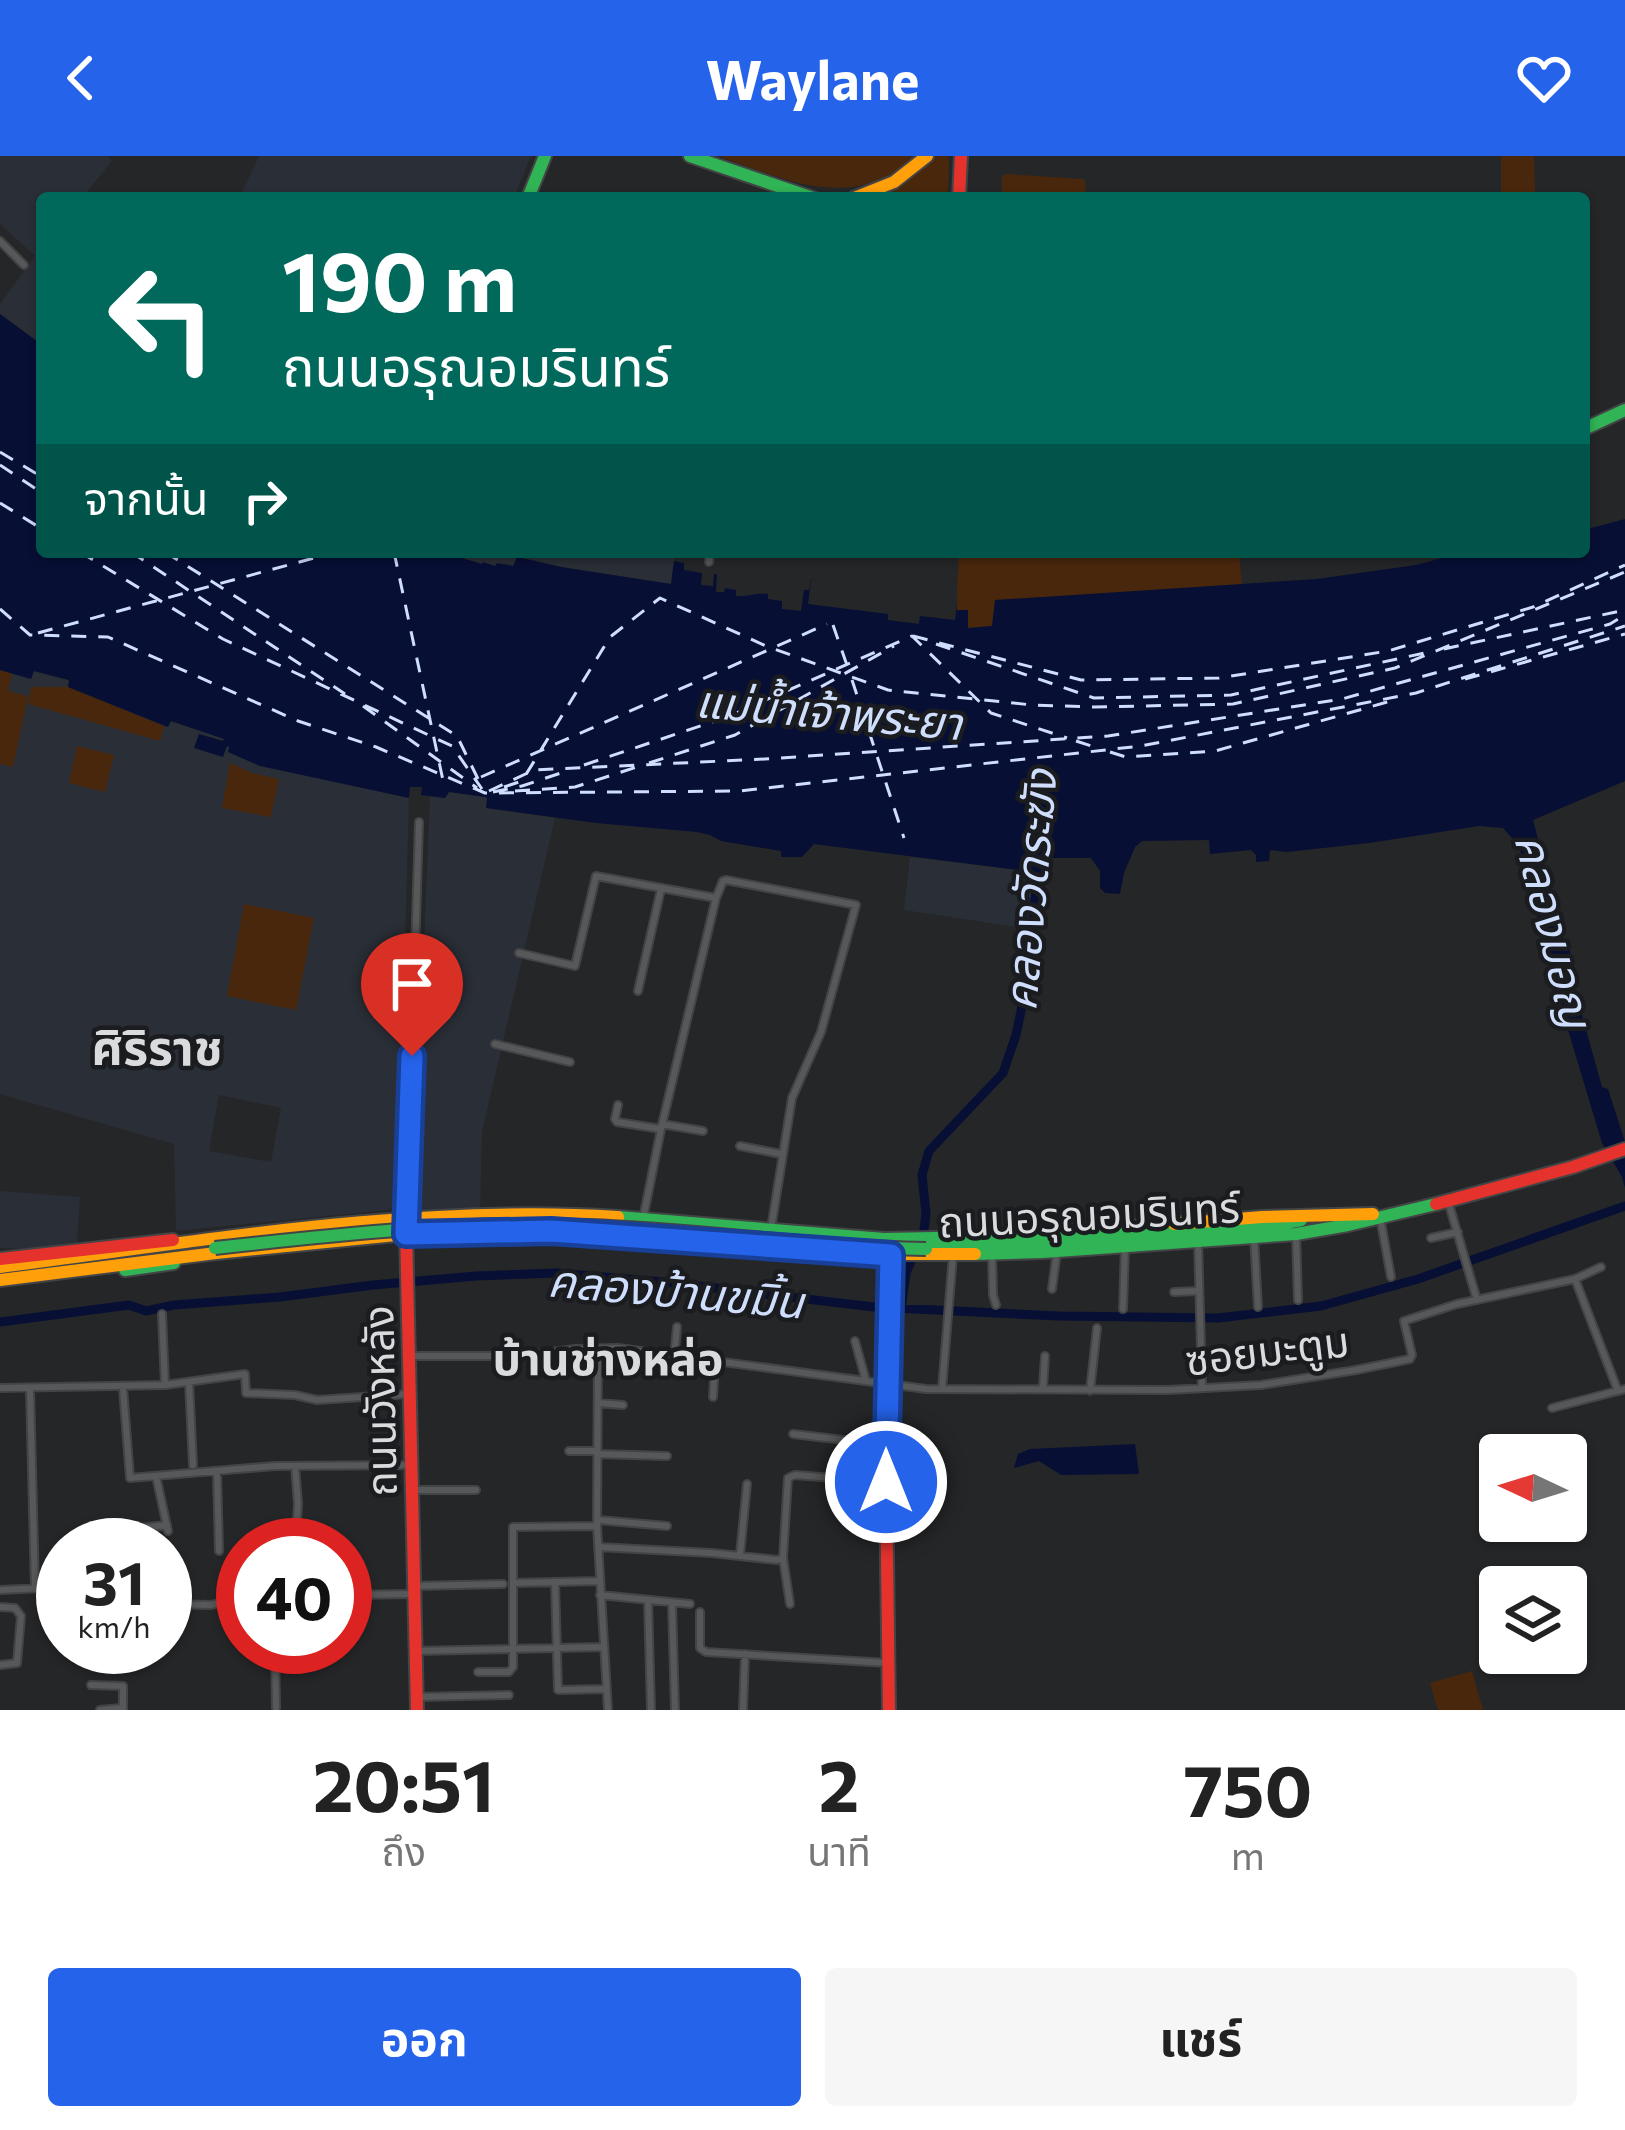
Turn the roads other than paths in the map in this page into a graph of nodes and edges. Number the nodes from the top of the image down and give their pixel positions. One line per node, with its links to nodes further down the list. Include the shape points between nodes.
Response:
1 (545, 156): 5 (main road)
2 (690, 156): 6 (main road)
3 (927, 156): 7 (main road)
4 (961, 156): 8 (main road)
5 (530, 192)
6 (795, 192)
7 (873, 192)
8 (959, 192)
9 (0, 241): 10 (street)
10 (24, 265)
11 (1625, 410): 12 (main road)
12 (1590, 426)
13 (709, 558): 14 (street)
14 (709, 562)
15 (419, 822): 32 (street, ถนนวังหลัง)
16 (661, 887): 17 (street); 18 (street, via 596,875 575,966); 19 (street)
17 (716, 898): 23 (street); 27 (street, via 723,880 856,904 821,1032 792,1099)
18 (518, 952)
19 (638, 991)
20 (495, 1044): 21 (street)
21 (570, 1062)
22 (618, 1105): 23 (street, via 617,1122)
23 (661, 1126): 24 (street); 30 (street)
24 (703, 1131)
25 (740, 1146): 27 (street)
26 (1625, 1148): 28 (main road, ถนนอรุณอมรินทร์)
27 (782, 1154): 33 (street)
28 (1448, 1201): 29 (main road, ถนนอรุณอมรินทร์); 34 (street)
29 (1385, 1216): 31 (main road, ถนนอรุณอมรินทร์); 49 (street)
30 (643, 1220): 32 (main road, ถนนอรุณอมรินทร์, via 560,1215); 33 (main road, ถนนอรุณอมรินทร์)
31 (1330, 1221): 35 (main road, ถนนอรุณอมรินทร์); 38 (main road, ถนนอรุณอมรินทร์, via 1253,1217); 48 (main road, bridge, via 902,1249 592,1226 440,1226)
32 (406, 1227): 40 (main road, ถนนอรุณอมรินทร์); 42 (main road, ถนนอรุณอมรินทร์); 64 (main road, ถนนวังหลัง)
33 (771, 1229): 38 (main road, ถนนอรุณอมรินทร์); 40 (main road)
34 (1458, 1232): 37 (street); 55 (street)
35 (1296, 1234): 36 (main road, ถนนอรุณอมรินทร์); 54 (street)
36 (1254, 1237): 39 (main road, ถนนอรุณอมรินทร์); 57 (street)
37 (1431, 1238)
38 (892, 1239): 45 (main road)
39 (1198, 1240): 41 (main road, ถนนอรุณอมรินทร์); 52 (street)
40 (769, 1246): 45 (main road, ถนนอรุณอมรินทร์)
41 (1125, 1246): 43 (main road, ถนนอรุณอมรินทร์); 58 (street)
42 (192, 1249): 48 (main road, ถนนอรุณอมรินทร์); 48 (main road, via 151,1268); 48 (main road, via 155,1240)
43 (1057, 1251): 44 (main road, ถนนอรุณอมรินทร์); 51 (street)
44 (992, 1254): 46 (main road, ถนนอรุณอมรินทร์); 56 (street)
45 (898, 1255): 46 (main road, ถนนอรุณอมรินทร์, bridge); 71 (main road)
46 (953, 1256): 77 (street)
47 (1600, 1267): 50 (street, ซอยมะตูม)
48 (0, 1273)
49 (1391, 1277)
50 (1575, 1279): 55 (street, ซอยมะตูม); 78 (street)
51 (1052, 1289)
52 (1199, 1291): 53 (street); 75 (street)
53 (1174, 1292)
54 (1298, 1300)
55 (1478, 1300): 75 (street, ซอยมะตูม, via 1404,1321 1410,1359)
56 (996, 1305)
57 (1258, 1307)
58 (1123, 1309)
59 (162, 1314): 70 (street)
60 (677, 1327): 66 (street)
61 (1097, 1328): 79 (street)
62 (855, 1341): 68 (street)
63 (598, 1349): 64 (street, ซอยมะตูม); 66 (street, ซอยมะตูม); 82 (street)
64 (411, 1356): 80 (main road, ถนนวังหลัง)
65 (1045, 1356): 74 (street)
66 (674, 1358): 67 (street, ซอยมะตูม)
67 (715, 1363): 68 (street, ซอยมะตูม); 81 (street)
68 (866, 1381): 71 (street, ซอยมะตูม)
69 (189, 1382): 70 (street); 80 (street, via 245,1374 246,1393 317,1400); 90 (street)
70 (165, 1385): 72 (street)
71 (886, 1386): 77 (street, ซอยมะตูม); 86 (main road)
72 (123, 1387): 76 (street); 94 (street, via 128,1478)
73 (0, 1388): 76 (street)
74 (1043, 1388): 77 (street, ซอยมะตูม); 79 (street, ซอยมะตูม)
75 (1202, 1388): 79 (street, ซอยมะตูม)
76 (30, 1389): 110 (street)
77 (942, 1389)
78 (1621, 1390): 84 (street)
79 (1090, 1391)
80 (411, 1394): 91 (main road, ถนนวังหลัง)
81 (713, 1396)
82 (598, 1403): 83 (street); 88 (street)
83 (623, 1405)
84 (1552, 1408)
85 (793, 1434): 86 (street)
86 (886, 1444): 95 (main road)
87 (569, 1451): 88 (street)
88 (597, 1452): 89 (street); 102 (street)
89 (667, 1456)
90 (193, 1465)
91 (412, 1465): 92 (street); 97 (main road, ถนนวังหลัง)
92 (296, 1466): 93 (street); 101 (street)
93 (217, 1471): 94 (street); 100 (street)
94 (155, 1476): 99 (street)
95 (886, 1482): 106 (street, via 790,1475); 126 (main road)
96 (747, 1484): 105 (street)
97 (412, 1490): 98 (street); 112 (main road, ถนนวังหลัง)
98 (476, 1490)
99 (166, 1518)
100 (218, 1518)
101 (296, 1518)
102 (597, 1523): 103 (street); 104 (street); 109 (street, via 513,1527)
103 (667, 1526)
104 (598, 1547): 105 (street); 107 (street)
105 (740, 1556): 106 (street)
106 (783, 1558): 118 (street)
107 (599, 1581): 108 (street); 114 (street)
108 (555, 1582): 109 (street); 122 (street)
109 (508, 1584): 112 (street); 124 (street)
110 (35, 1589): 111 (street)
111 (0, 1590)
112 (414, 1590): 113 (street); 123 (main road, ถนนวังหลัง)
113 (372, 1593)
114 (600, 1595): 115 (street); 121 (street)
115 (648, 1600): 116 (street); 138 (street)
116 (672, 1603): 117 (street); 139 (street)
117 (689, 1604)
118 (790, 1604)
119 (0, 1607): 127 (street, via 20,1611 17,1663)
120 (700, 1612): 125 (street, via 702,1651)
121 (603, 1647): 122 (street); 131 (street)
122 (557, 1649): 124 (street); 131 (street, via 558,1690)
123 (416, 1651): 124 (street); 133 (main road, ถนนวังหลัง)
124 (514, 1651): 128 (street, via 512,1670)
125 (745, 1654): 126 (street); 140 (street)
126 (888, 1663): 141 (main road)
127 (0, 1664)
128 (478, 1672)
129 (275, 1674): 134 (street)
130 (91, 1685): 135 (street, via 123,1686)
131 (605, 1689): 137 (street)
132 (509, 1695): 133 (street)
133 (417, 1704)
134 (276, 1708)
135 (122, 1709): 136 (street)
136 (100, 1710)
137 (608, 1710)
138 (651, 1710)
139 (675, 1710)
140 (743, 1710)
141 (889, 1710)

